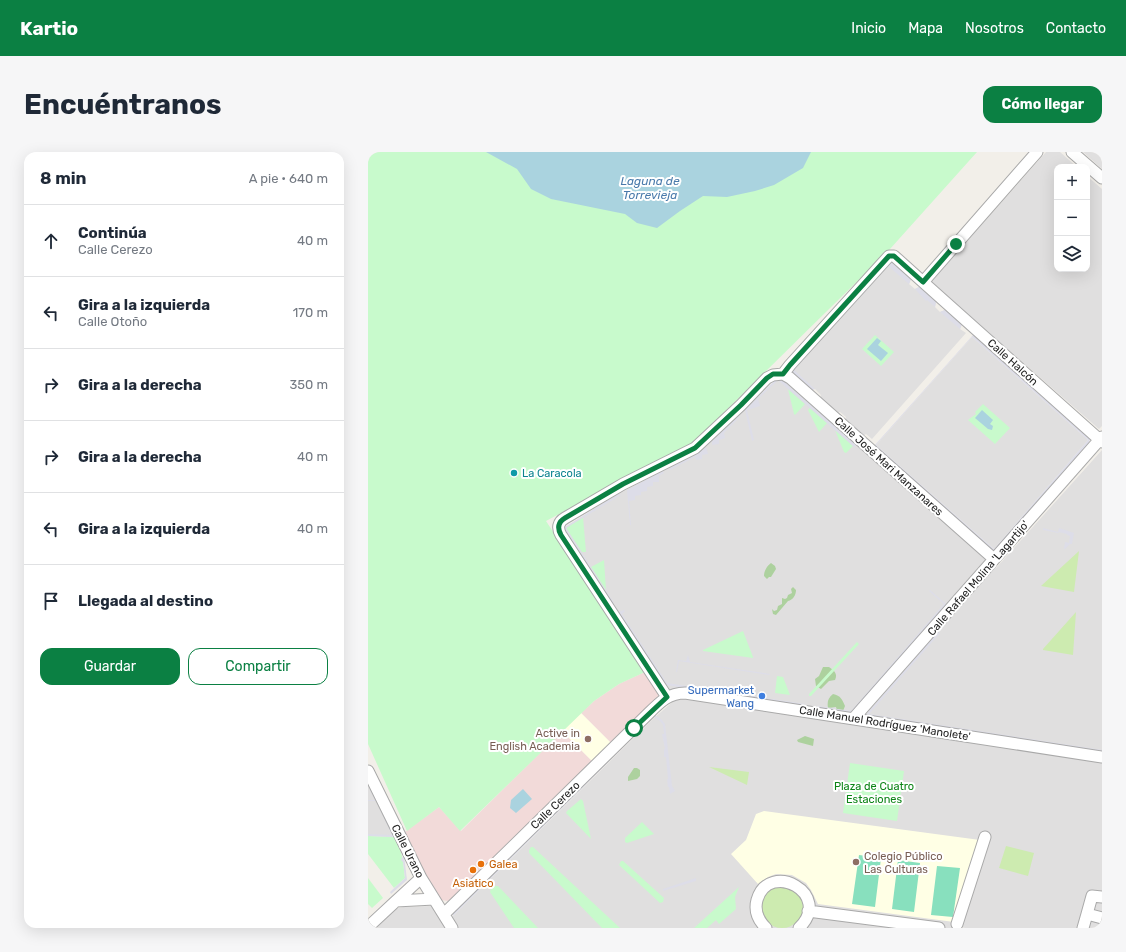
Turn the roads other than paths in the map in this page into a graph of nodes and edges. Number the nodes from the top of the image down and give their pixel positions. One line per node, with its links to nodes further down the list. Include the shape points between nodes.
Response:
1 (1037, 152): 4 (street)
2 (1072, 152): 3 (street)
3 (1102, 178)
4 (923, 282): 5 (street, Calle Halcón, via 894,256 889,256); 6 (street, Calle Halcón)
5 (783, 374): 7 (street, Calle José Mari Manzanares); 8 (street, via 773,374 767,378 695,448 623,484 565,518 559,525 559,532)
6 (1101, 439): 7 (street, Calle Rafael Molina 'Lagartijo')
7 (994, 559): 9 (street, Calle Rafael Molina 'Lagartijo')
8 (667, 697): 9 (street, Calle Manuel Rodríguez 'Manolete', via 686,693); 18 (street, Calle Cerezo)
9 (853, 719): 10 (street, Calle Manuel Rodríguez 'Manolete')
10 (1102, 757)
11 (368, 771): 13 (street, Calle Urano)
12 (985, 837): 21 (street)
13 (421, 878): 15 (street, Calle Urano); 16 (street)
14 (1102, 897): 19 (street, via 1092,896)
15 (434, 899): 16 (street); 18 (street, Calle Urano)
16 (396, 901): 22 (street)
17 (808, 911): 24 (street, via 806,897 799,887 788,882 770,884 761,892 756,904 758,918); 25 (street); 26 (street)
18 (444, 914): 23 (street, Calle Urano)
19 (1087, 914): 20 (street); 27 (street)
20 (1102, 918)
21 (957, 924)
22 (368, 927)
23 (452, 928)
24 (766, 928)
25 (799, 928)
26 (939, 928)
27 (1083, 928)

